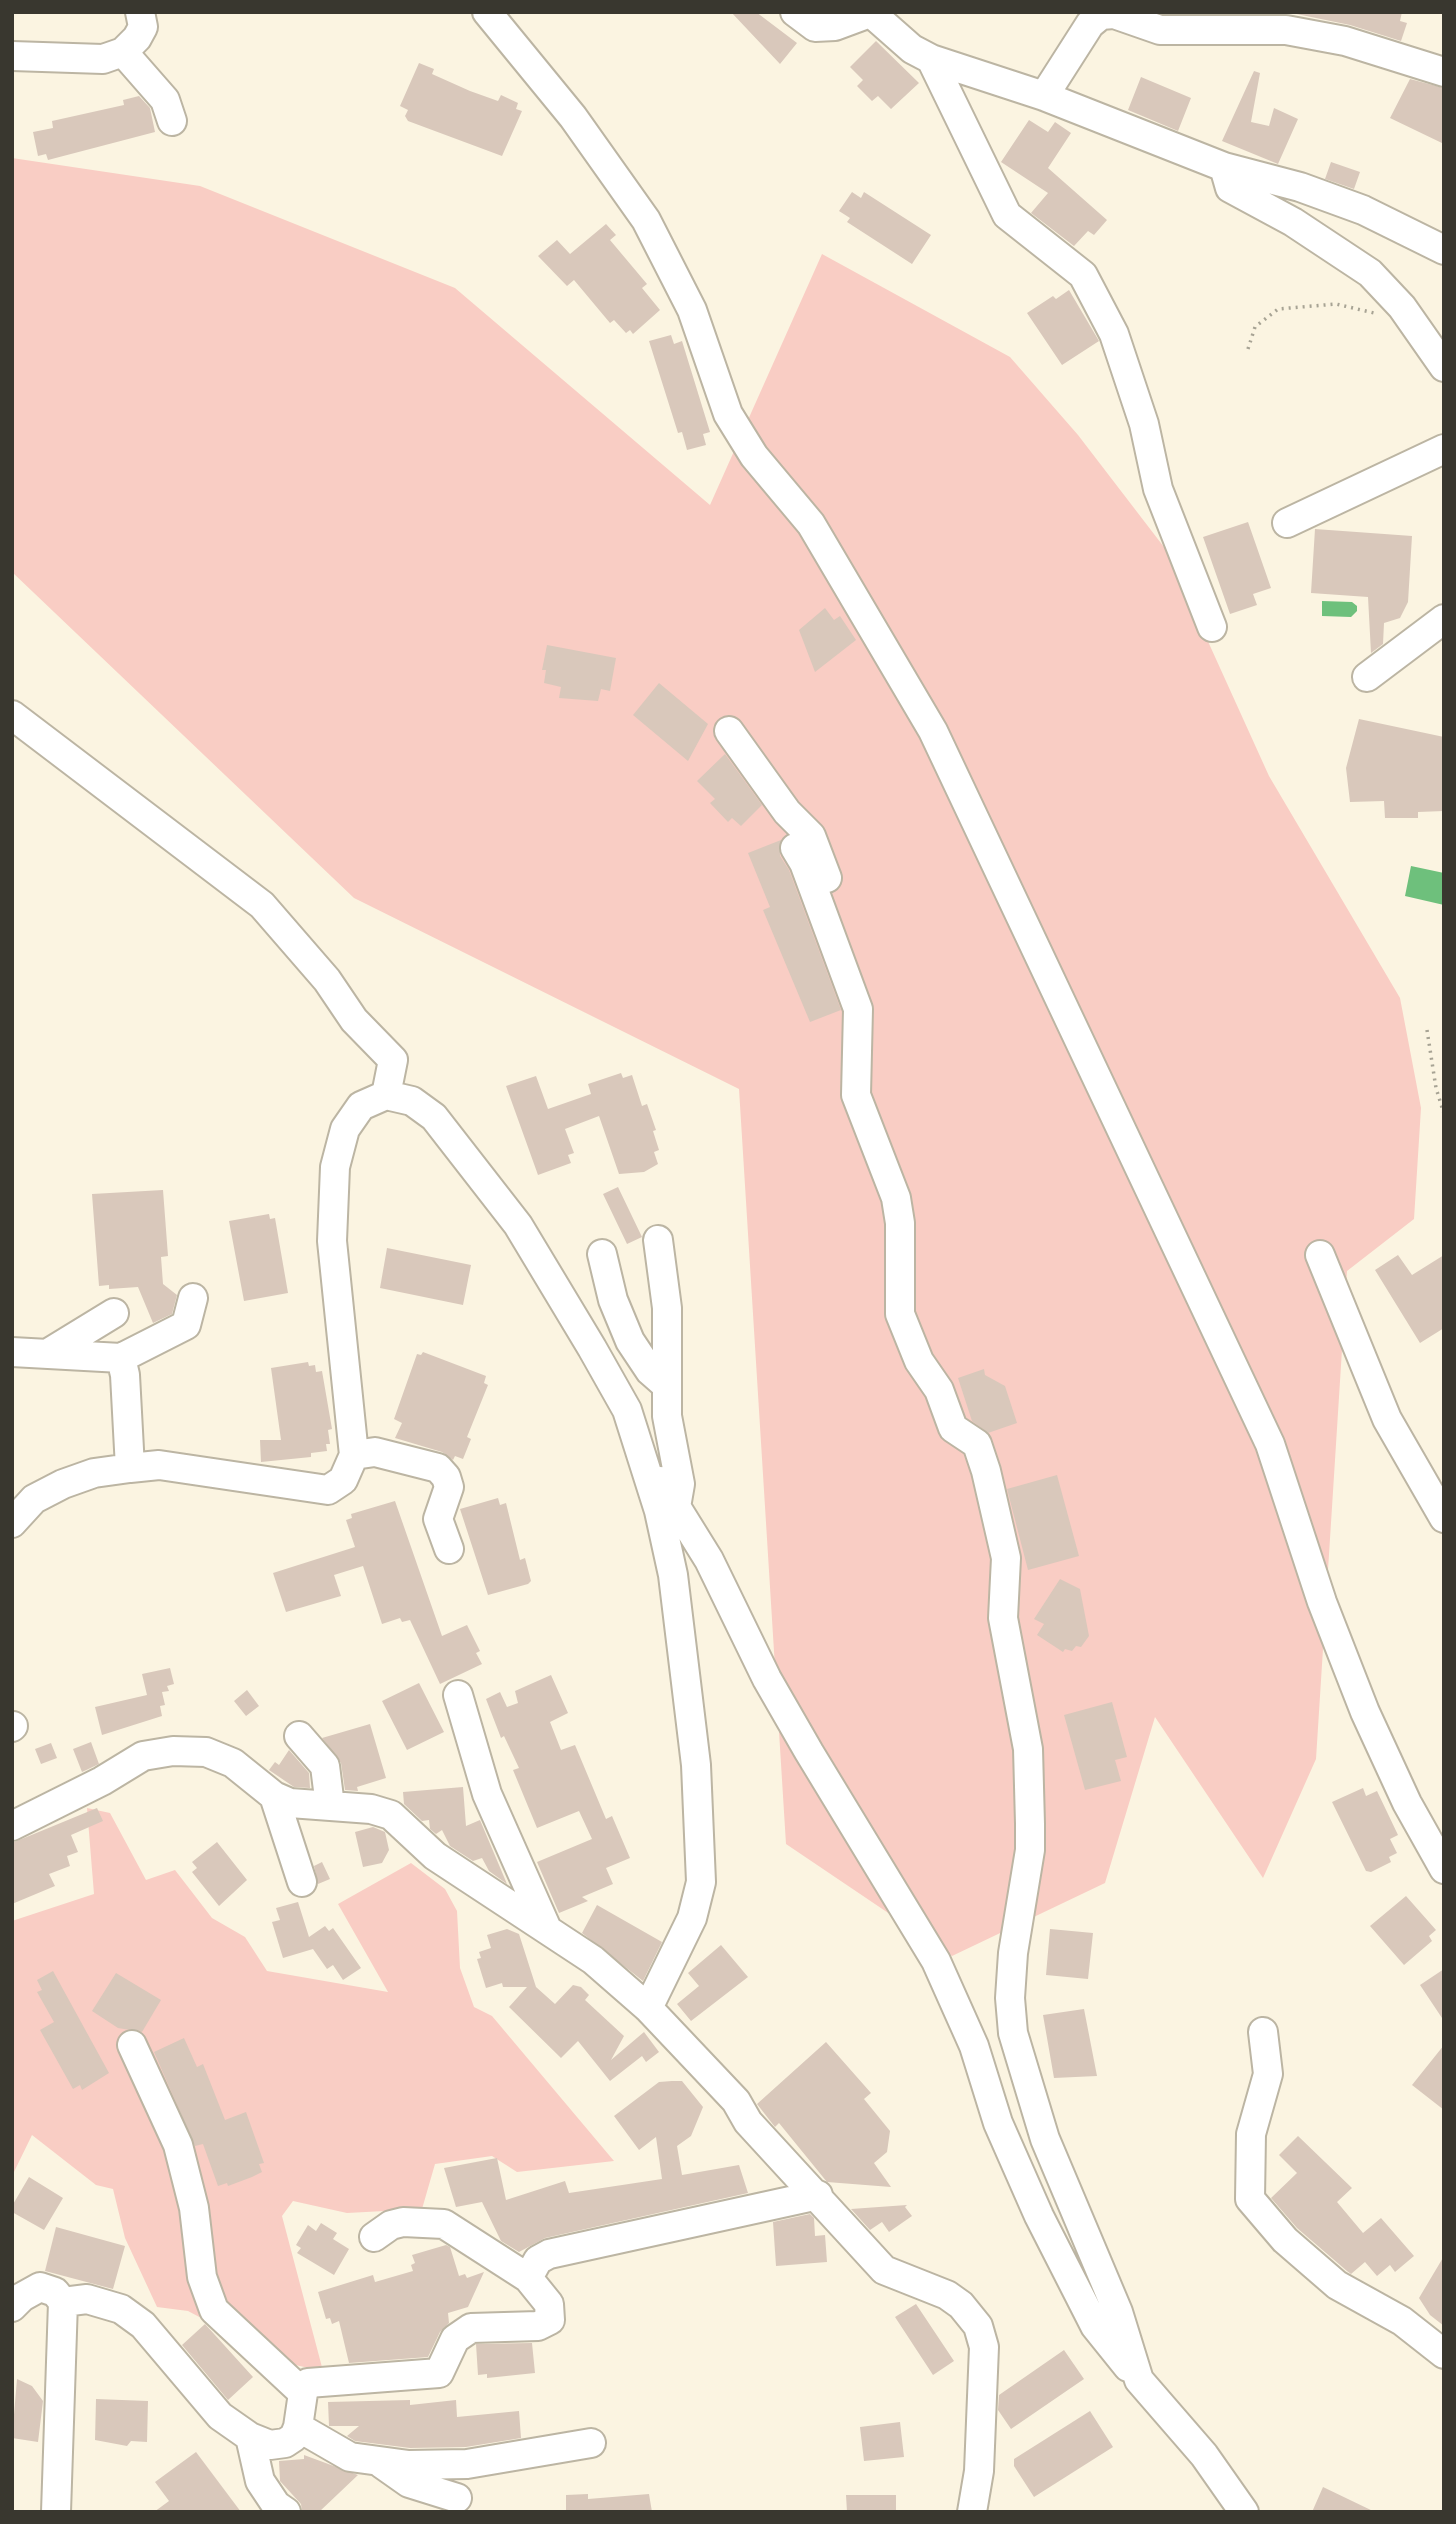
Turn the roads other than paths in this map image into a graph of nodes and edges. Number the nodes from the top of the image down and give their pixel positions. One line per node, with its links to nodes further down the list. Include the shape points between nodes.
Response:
1 (140, 12): 5 (street, via 143,27)
2 (487, 12): 45 (street, via 573,117 646,220 692,310 728,414 754,456 811,524 933,731 1270,1444 1322,1602 1366,1712 1407,1803)
3 (796, 12): 4 (street, via 815,27 835,26)
4 (870, 12): 7 (street, via 912,49)
5 (123, 52): 6 (street, via 103,59); 10 (street, via 165,100)
6 (12, 56)
7 (931, 59): 9 (street); 17 (street, via 1007,215 1083,275 1114,334 1144,424 1158,489)
8 (1444, 72): 9 (street, via 1345,41 1286,30 1160,30 1114,14 1101,15 1090,24)
9 (1044, 96): 11 (street)
10 (172, 121)
11 (1224, 167): 12 (street, via 1363,210); 13 (street, via 1230,188 1305,229 1370,274 1402,307)
12 (1444, 250)
13 (1444, 367)
14 (1444, 449): 15 (street)
15 (1287, 523)
16 (1444, 619): 18 (street)
17 (1212, 627)
18 (1367, 677)
19 (12, 715): 23 (street, via 262,905 327,980 354,1020 393,1060)
20 (729, 731): 22 (street, via 787,812 811,836 840,923)
21 (795, 848): 22 (street)
22 (850, 983): 57 (street, via 858,1009 856,1095 900,1223 900,1314 953,1428 976,1444 1006,1558 1003,1618 1028,1749 1030,1824 1013,1953 1013,2033 1045,2139 1118,2312)
23 (386, 1095): 33 (street, via 412,1101 434,1117 518,1225 621,1400); 34 (street, via 361,1106 345,1129 335,1167 332,1241)
24 (658, 1240): 32 (street, via 667,1308)
25 (601, 1254): 32 (street, via 630,1340 650,1371)
26 (1320, 1255): 37 (street, via 1387,1419)
27 (193, 1298): 31 (street, via 186,1325)
28 (114, 1313): 30 (street)
29 (12, 1352): 30 (street)
30 (47, 1354): 31 (street)
31 (121, 1359): 35 (street)
32 (666, 1385): 36 (street, via 680,1484)
33 (642, 1450): 36 (street); 48 (street, via 673,1575 701,1829 701,1882 692,1917)
34 (354, 1455): 35 (street, via 343,1480 327,1490 159,1465); 39 (street, via 375,1452 438,1468 449,1488 438,1519)
35 (130, 1468): 38 (street, via 94,1473 63,1485 34,1499)
36 (676, 1507): 57 (street, via 709,1560 767,1679 936,1961 1039,2216 1095,2326)
37 (1444, 1518)
38 (12, 1523)
39 (449, 1549)
40 (458, 1695): 47 (street, via 487,1794)
41 (299, 1736): 43 (street, via 326,1766)
42 (274, 1796): 43 (street); 44 (street, via 233,1763 206,1752 173,1751 143,1756); 46 (street)
43 (330, 1806): 47 (street, via 391,1815 435,1856)
44 (12, 1826)
45 (1444, 1869)
46 (303, 1882)
47 (547, 1929): 48 (street, via 593,1960)
48 (648, 2008): 51 (street)
49 (1262, 2032): 56 (street, via 1268,2074 1251,2134 1250,2199 1285,2240 1338,2285 1402,2320)
50 (132, 2045): 58 (street, via 178,2145 194,2208 202,2277 214,2310)
51 (818, 2195): 53 (street, via 549,2254 538,2260); 66 (street, via 884,2270 947,2295 978,2326 984,2347 979,2471)
52 (374, 2237): 53 (street, via 403,2222 444,2224)
53 (528, 2278): 58 (street, via 549,2304 550,2320 538,2326 471,2328 455,2339 439,2373 308,2383)
54 (62, 2302): 55 (street, via 55,2292 40,2287); 60 (street, via 87,2299 121,2309 143,2325 220,2416); 64 (street)
55 (12, 2307)
56 (1444, 2354)
57 (1139, 2380): 67 (street, via 1204,2455)
58 (303, 2393): 59 (street)
59 (298, 2427): 60 (street, via 285,2443 270,2445); 62 (street, via 350,2457)
60 (250, 2437): 65 (street, via 260,2481)
61 (591, 2443): 62 (street, via 467,2464)
62 (380, 2462): 63 (street, via 409,2483)
63 (457, 2498)
64 (55, 2512)
65 (286, 2512)
66 (972, 2512)
67 (1244, 2512)

